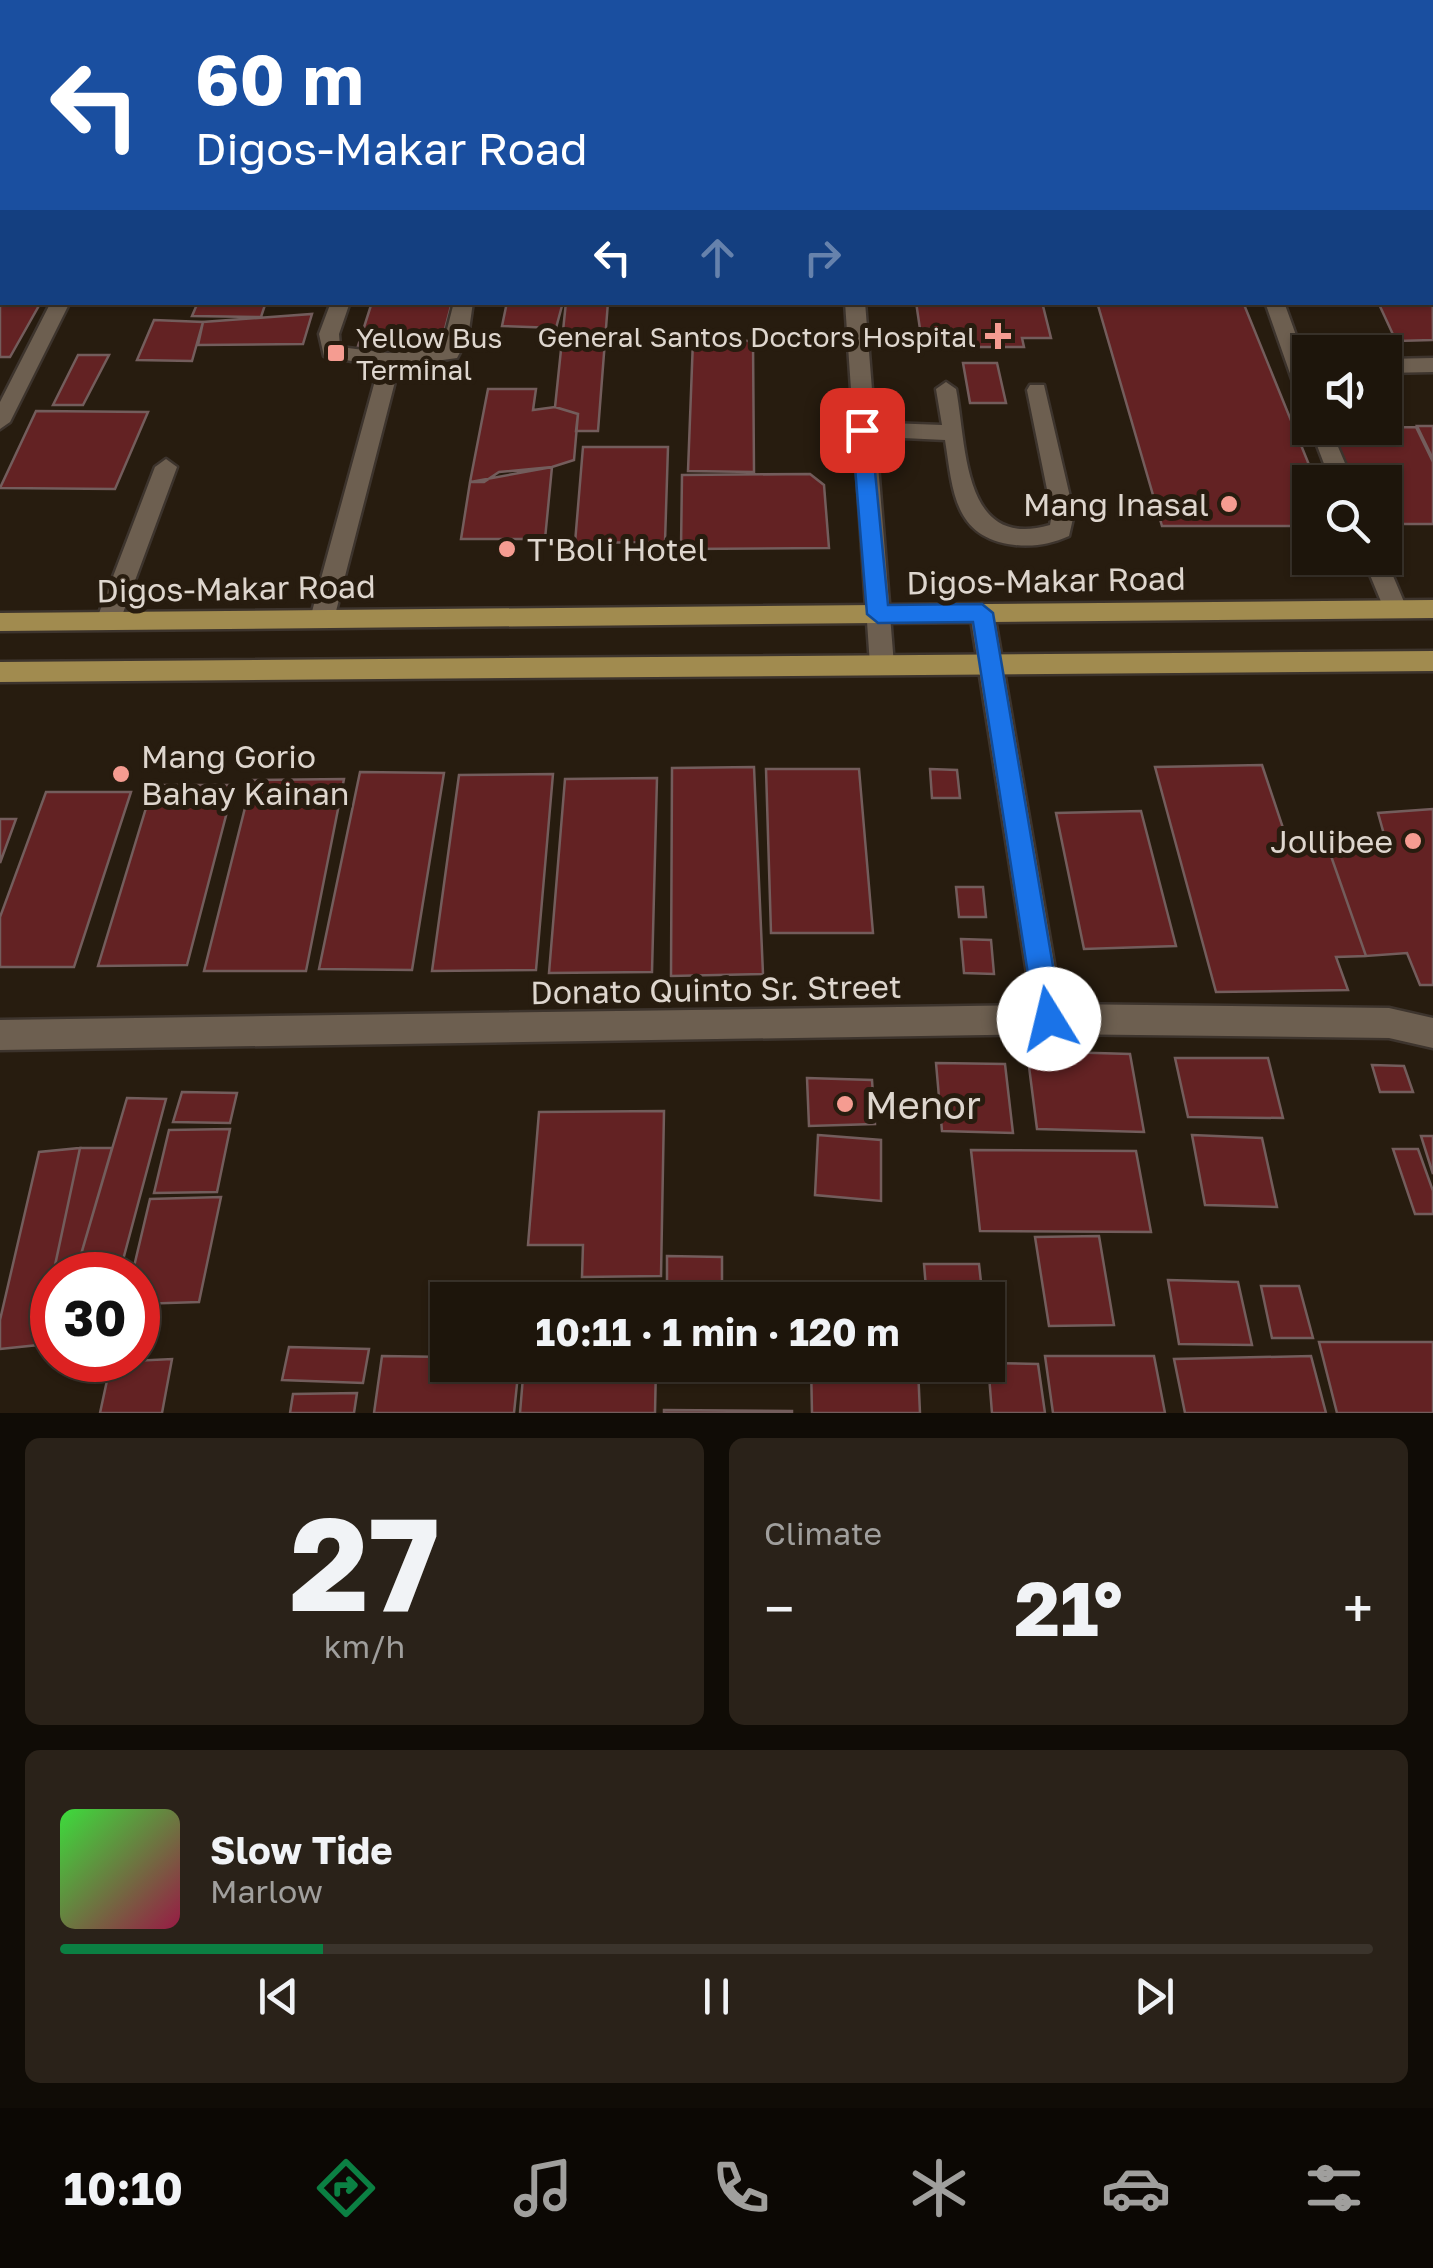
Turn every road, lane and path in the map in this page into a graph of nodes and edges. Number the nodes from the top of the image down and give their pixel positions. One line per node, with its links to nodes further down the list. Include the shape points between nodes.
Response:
1 (59, 305): 12 (street)
2 (340, 305): 7 (street, via 329,334 331,351)
3 (463, 305): 7 (street, via 450,353)
4 (854, 305): 13 (street)
5 (1275, 305): 6 (street)
6 (1292, 342)
7 (391, 358): 21 (street)
8 (1433, 365): 9 (street)
9 (1402, 366)
10 (946, 390): 14 (street)
11 (1037, 390): 14 (street, via 1063,514 1061,530 1050,536 1008,537 980,527 970,514)
12 (0, 422)
13 (862, 430): 14 (street); 20 (street)
14 (954, 433)
15 (166, 467): 22 (street)
16 (1381, 575): 17 (street)
17 (1395, 609): 18 (main road, Digos-Makar Road); 19 (main road, Digos-Makar Road)
18 (1433, 609)
19 (982, 613): 20 (main road, Digos-Makar Road); 25 (street)
20 (878, 614): 21 (main road, Digos-Makar Road); 26 (street)
21 (322, 619): 22 (main road, Digos-Makar Road)
22 (108, 621): 23 (main road, Digos-Makar Road)
23 (0, 622)
24 (1433, 661): 25 (main road)
25 (990, 664): 26 (main road); 28 (street)
26 (882, 666): 27 (main road)
27 (0, 672)
28 (1049, 1019): 29 (street, Donato Quinto Sr. Street, via 1389,1023); 30 (street, Donato Quinto Sr. Street)
29 (1433, 1033)
30 (0, 1035)

